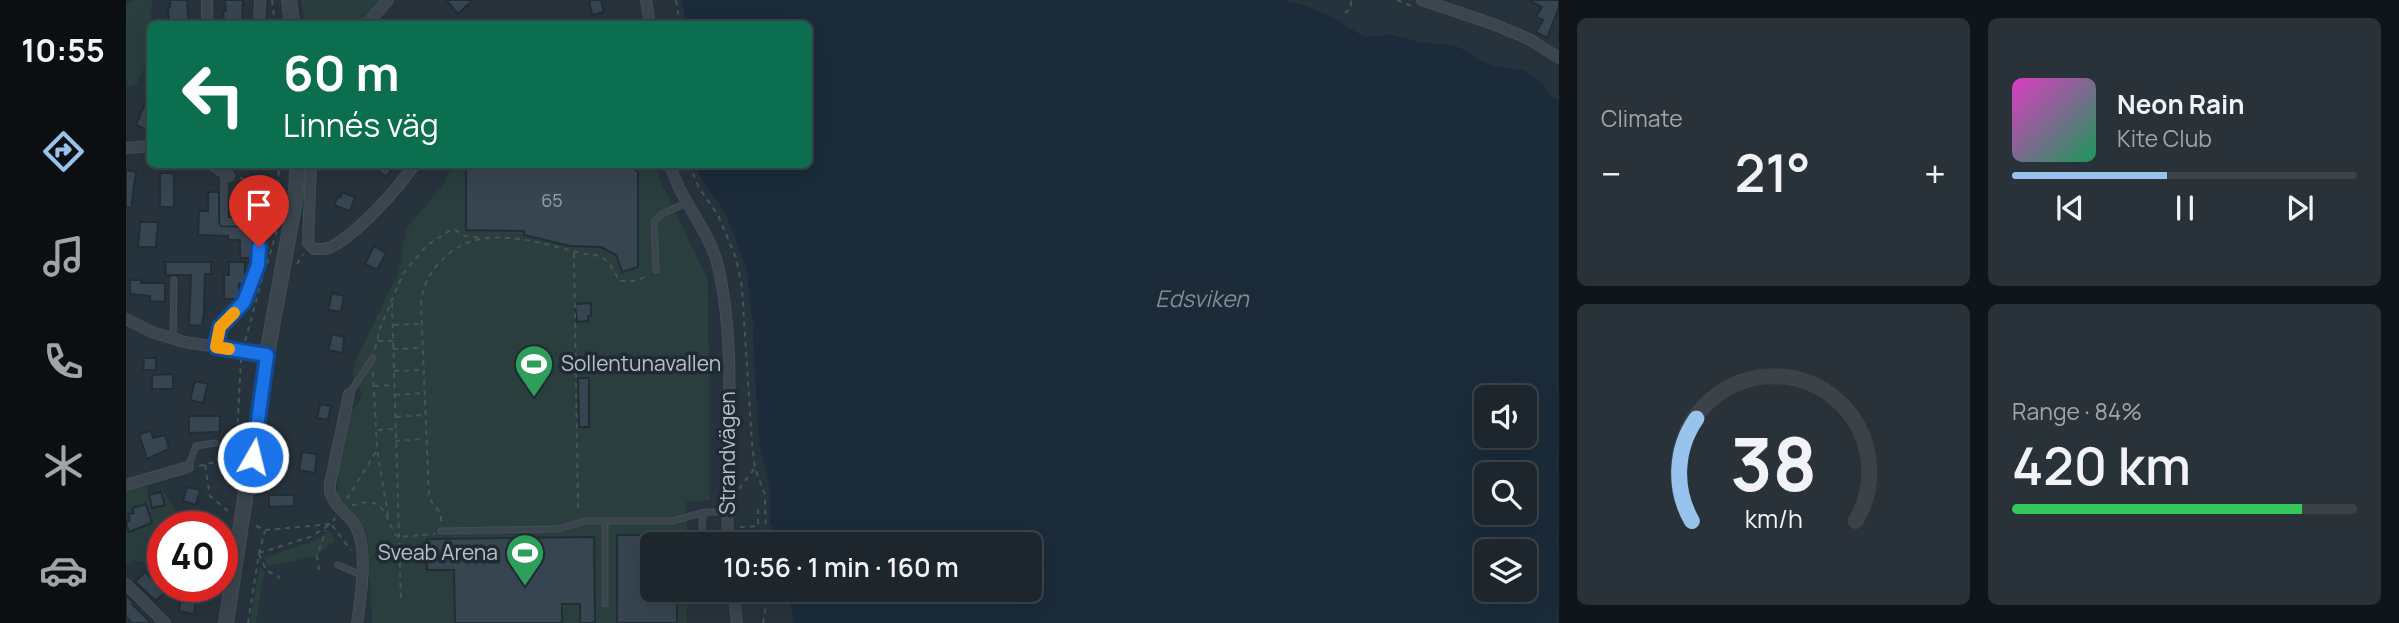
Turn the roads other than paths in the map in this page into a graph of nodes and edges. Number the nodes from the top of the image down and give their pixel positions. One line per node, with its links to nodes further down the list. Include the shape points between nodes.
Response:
1 (208, 0): 7 (street)
2 (260, 0): 8 (street)
3 (289, 0): 9 (street)
4 (388, 0): 10 (street)
5 (646, 0): 11 (street)
6 (1422, 0): 12 (street, via 1529,39)
7 (206, 21)
8 (259, 21)
9 (292, 21)
10 (370, 21)
11 (650, 21)
12 (1559, 58)
13 (147, 146): 14 (street)
14 (126, 148)
15 (218, 168): 20 (street)
16 (298, 168): 27 (street)
17 (311, 168): 18 (street, via 308,243 314,249 328,249 349,233)
18 (412, 168)
19 (671, 168): 21 (street, Strandvägen)
20 (227, 174): 26 (lane, via 224,222 258,223 258,265 244,302 220,327)
21 (686, 203): 22 (lane, via 654,222); 34 (street, Strandvägen, via 710,241 723,288 728,365)
22 (656, 270)
23 (174, 280): 25 (lane)
24 (126, 320): 25 (street)
25 (173, 338): 26 (street)
26 (216, 347): 27 (street)
27 (267, 355): 45 (street)
28 (373, 358): 29 (lane)
29 (349, 394): 40 (street, bridge, via 330,492 362,537)
30 (215, 443): 31 (lane, via 196,446)
31 (188, 467): 32 (street)
32 (126, 485)
33 (705, 512): 34 (lane); 35 (lane, via 672,521); 37 (lane)
34 (727, 512): 38 (street, Strandvägen)
35 (605, 521): 36 (lane, via 557,528); 43 (lane)
36 (441, 531)
37 (702, 532)
38 (728, 532)
39 (338, 565): 40 (lane)
40 (362, 575): 46 (street)
41 (126, 584): 44 (street)
42 (734, 602): 47 (street)
43 (605, 604)
44 (165, 623)
45 (226, 623)
46 (356, 623)
47 (737, 623)

